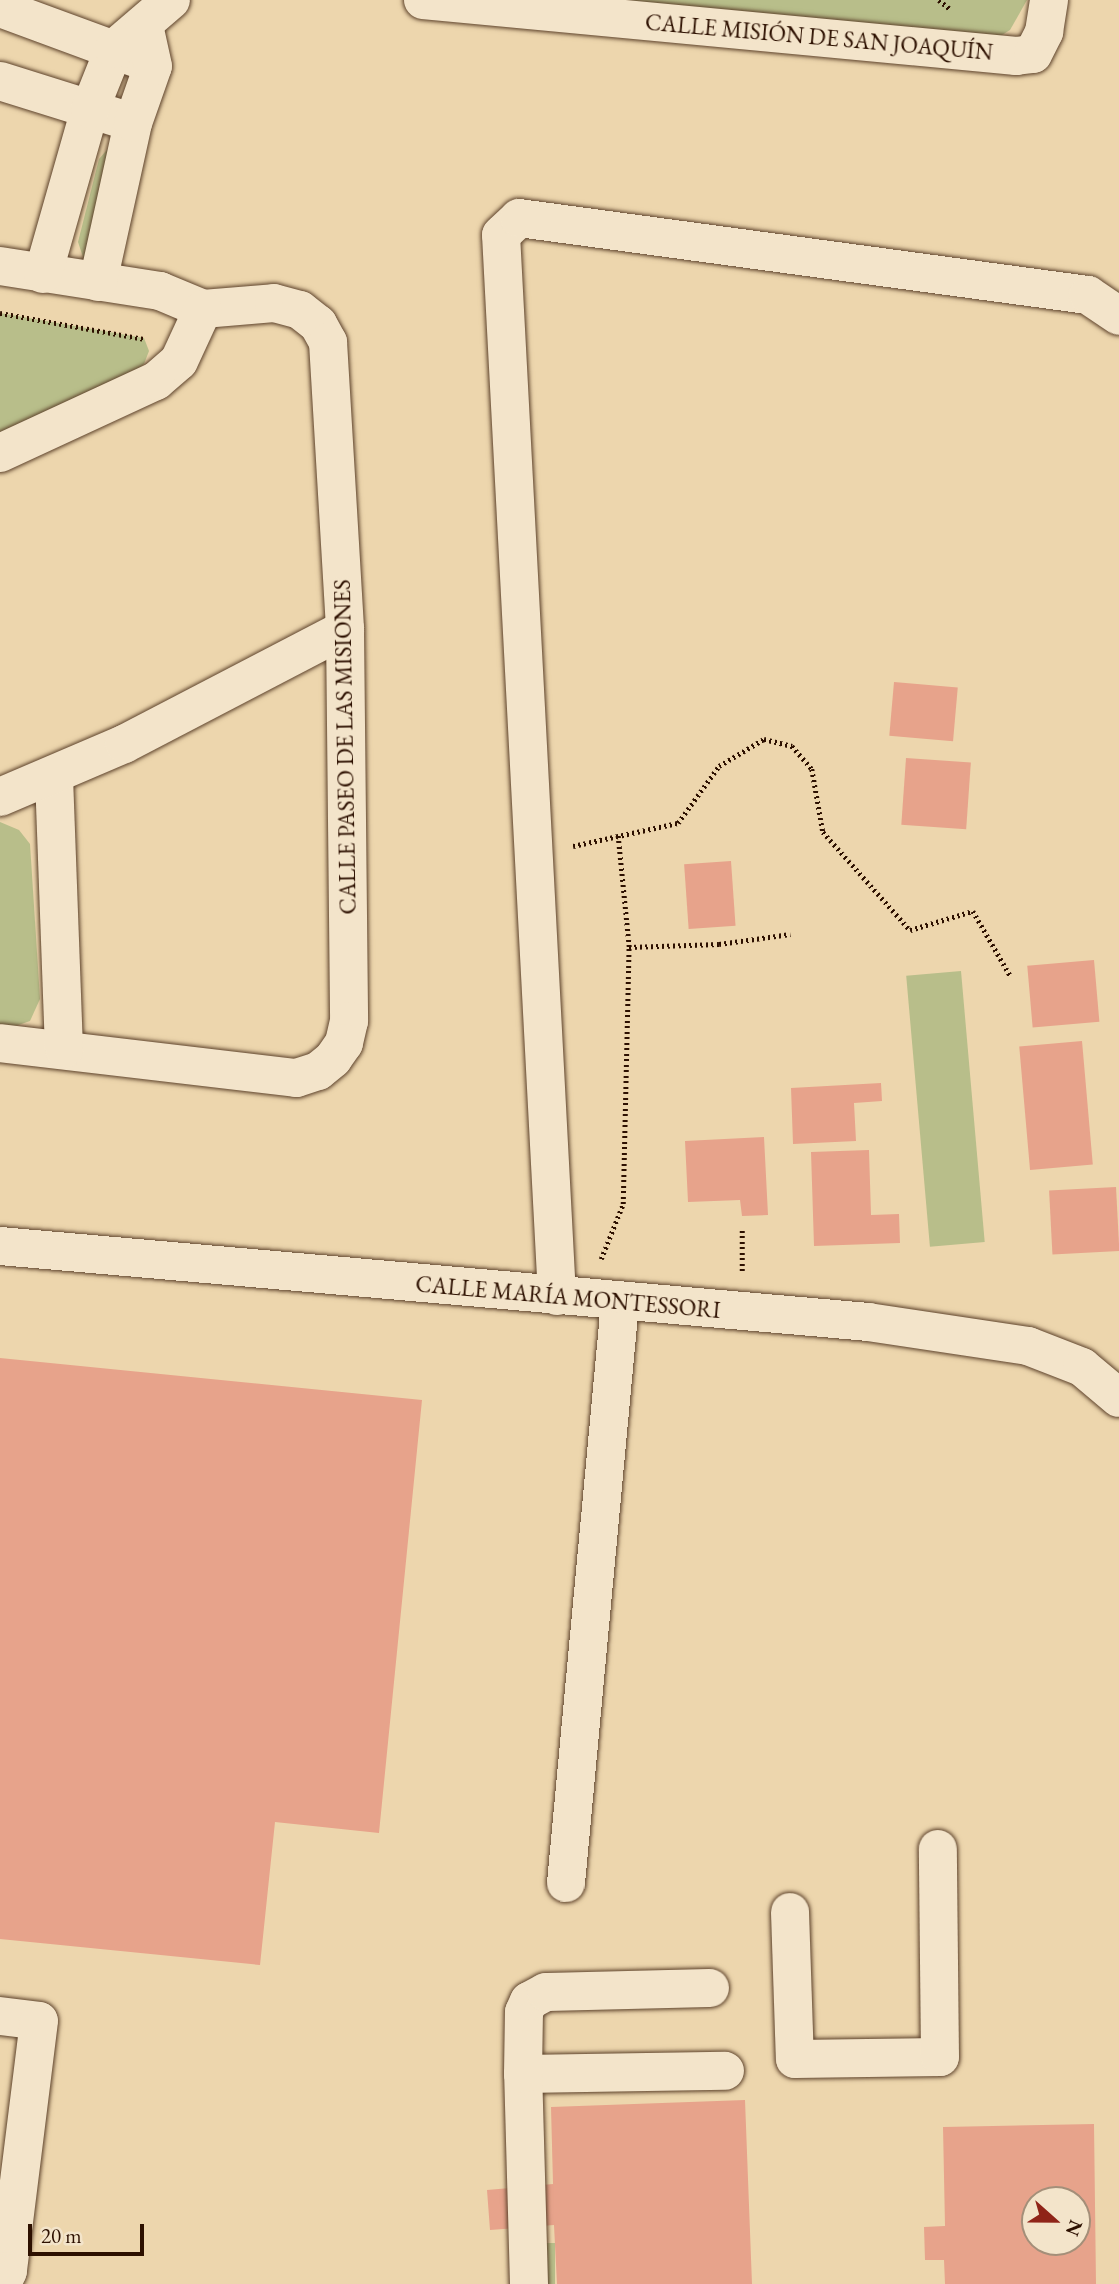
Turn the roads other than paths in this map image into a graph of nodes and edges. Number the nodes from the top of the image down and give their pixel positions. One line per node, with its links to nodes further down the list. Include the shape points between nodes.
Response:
1 (423, 0): 2 (street, CALLE MISIÓN DE SAN JOAQUÍN, via 1016,55 1033,54 1044,32)
2 (1049, 0)
3 (0, 8): 5 (street)
4 (158, 13): 5 (street); 6 (street)
5 (114, 49): 6 (street); 8 (street)
6 (153, 66): 9 (street)
7 (0, 81): 8 (street)
8 (90, 109): 9 (street); 11 (street)
9 (133, 123): 12 (street)
10 (0, 266): 11 (street, CALLE PASEO DE LAS MISIONES)
11 (43, 274): 12 (street, CALLE PASEO DE LAS MISIONES)
12 (98, 282): 13 (street, CALLE PASEO DE LAS MISIONES, via 160,291)
13 (203, 309): 15 (street, via 179,361 156,381); 16 (street, CALLE PASEO DE LAS MISIONES, via 274,303 300,310 318,324 328,342)
14 (1119, 316): 22 (street, via 1088,295 519,218 501,235)
15 (0, 453)
16 (345, 629): 17 (street); 20 (street, CALLE PASEO DE LAS MISIONES, via 349,1021 344,1043 318,1071 296,1078)
17 (54, 777): 18 (street); 20 (street)
18 (0, 797)
19 (0, 1043): 20 (street, CALLE PASEO DE LAS MISIONES)
20 (64, 1049)
21 (0, 1246): 22 (street, CALLE MARÍA MONTESSORI)
22 (558, 1296): 23 (street, CALLE MARÍA MONTESSORI)
23 (620, 1303): 24 (street, CALLE MARÍA MONTESSORI, via 868,1322 1028,1346 1082,1367); 26 (street)
24 (1119, 1398)
25 (938, 1849): 27 (street, via 940,2057 795,2059)
26 (566, 1883)
27 (790, 1912)
28 (710, 1988): 31 (street, via 536,1995 524,2012)
29 (0, 2016): 32 (street, via 39,2021)
30 (725, 2071): 31 (street)
31 (523, 2074): 33 (street)
32 (7, 2280)
33 (529, 2284)

